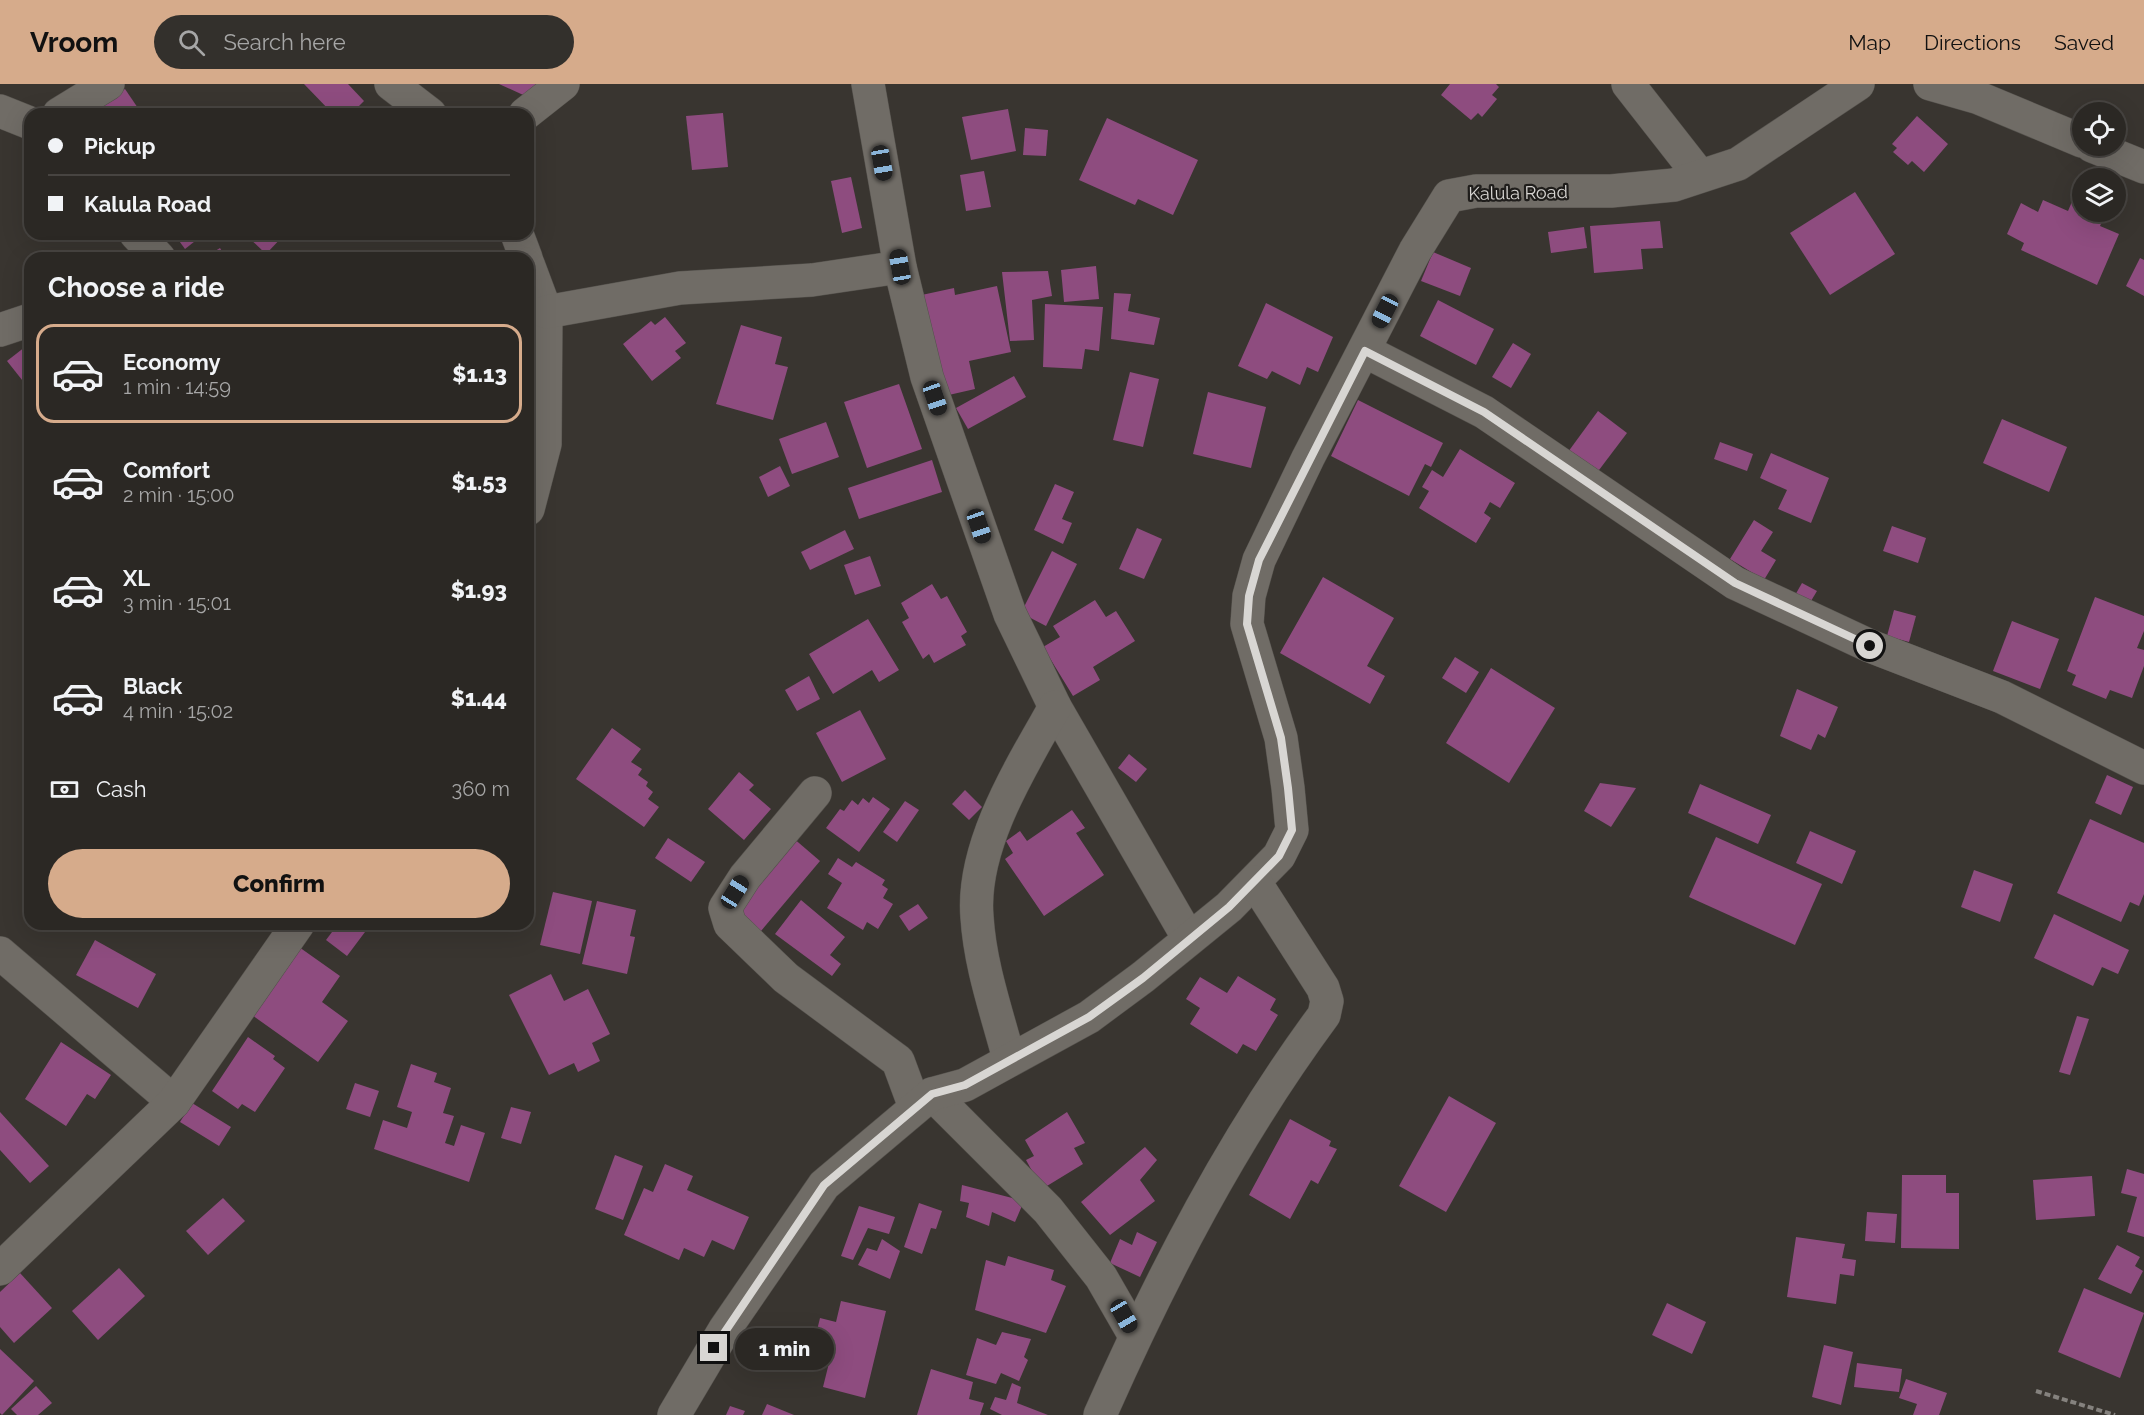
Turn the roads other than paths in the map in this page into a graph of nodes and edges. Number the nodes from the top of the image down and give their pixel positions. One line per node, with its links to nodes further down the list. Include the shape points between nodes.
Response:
1 (108, 84): 8 (street)
2 (391, 84): 9 (street)
3 (563, 84): 10 (street)
4 (868, 84): 17 (street)
5 (1628, 84): 16 (street)
6 (1858, 84): 16 (street, Kalula Road, via 1738,164)
7 (1930, 84): 13 (street, via 1979,98)
8 (69, 108)
9 (422, 108)
10 (533, 108)
11 (0, 111): 12 (street)
12 (24, 121)
13 (2072, 137)
14 (2117, 156): 15 (street)
15 (2144, 167)
16 (1700, 176): 22 (street, Kalula Road, via 1674,185 1611,191 1476,191 1449,196 1415,251)
17 (900, 267): 19 (street, via 812,280 680,288); 24 (street, via 927,377 968,493 1011,614)
18 (534, 280): 19 (street)
19 (546, 312): 23 (street, via 545,444)
20 (24, 322): 21 (street)
21 (0, 330)
22 (1365, 351): 25 (street, via 1484,412 1735,583 1870,646 2002,697); 27 (street, Kalula Road, via 1264,549 1249,596 1247,624 1281,738 1292,830 1279,856)
23 (534, 483)
24 (1056, 707): 29 (street); 31 (street, via 996,821 978,879 976,917 984,964)
25 (2144, 768)
26 (815, 793): 32 (street, via 745,877 725,908 730,924 786,978 898,1061)
27 (1255, 882): 29 (street, Kalula Road); 35 (street, via 1323,988 1327,1001 1324,1015 1252,1120)
28 (294, 930): 33 (street)
29 (1190, 939): 31 (street, Kalula Road, via 1089,1017)
30 (0, 953): 33 (street)
31 (1009, 1059): 32 (street, Kalula Road, via 965,1085)
32 (924, 1100): 35 (street, via 1048,1210 1101,1277); 36 (street, Kalula Road, via 824,1185 725,1329)
33 (174, 1102): 34 (street)
34 (0, 1269)
35 (1135, 1336): 37 (street)
36 (674, 1415)
37 (1100, 1415)

